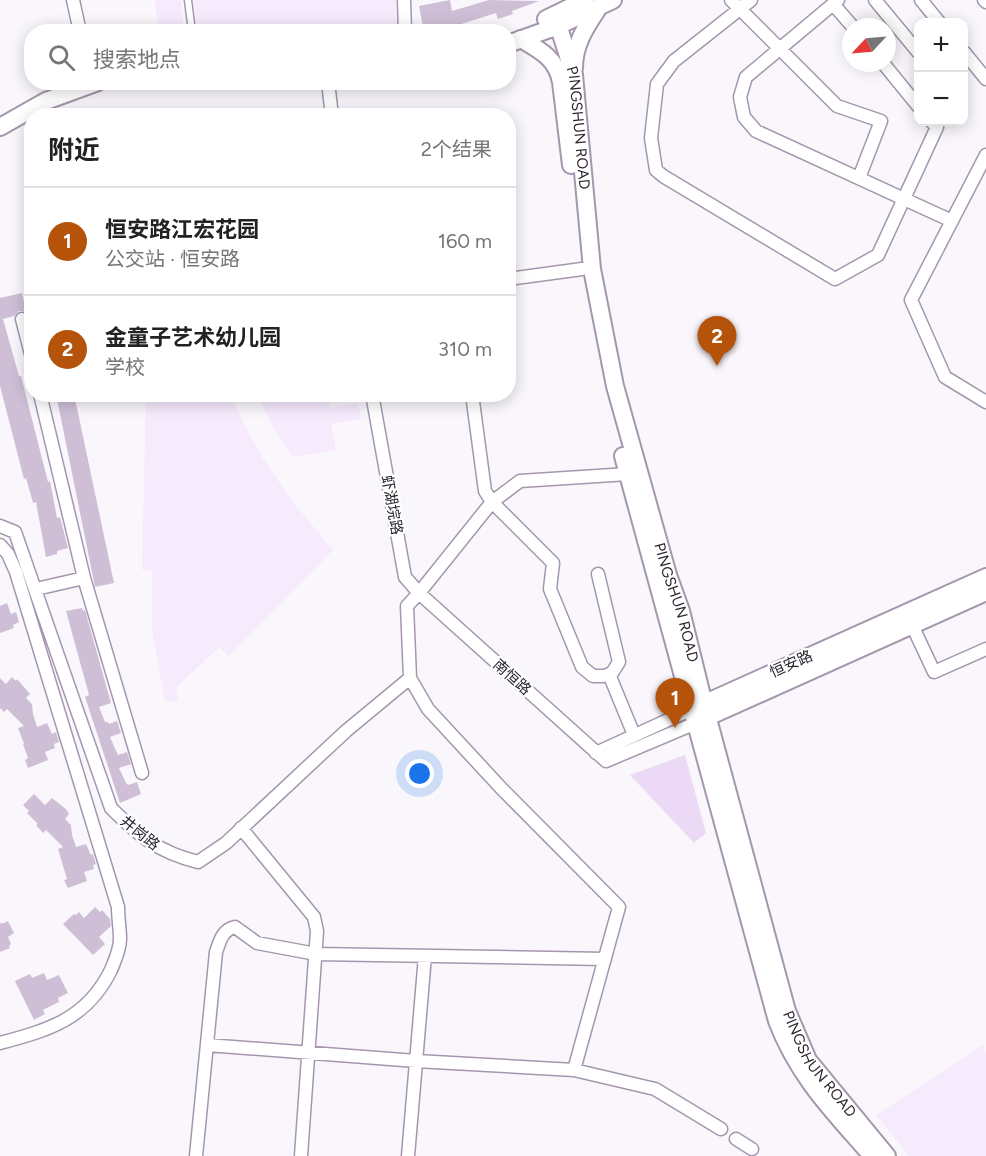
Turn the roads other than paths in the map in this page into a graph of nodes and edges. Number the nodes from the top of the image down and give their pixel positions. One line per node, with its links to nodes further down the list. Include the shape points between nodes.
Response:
1 (73, 0): 14 (street)
2 (188, 0): 15 (lane)
3 (404, 0): 16 (street)
4 (613, 0): 9 (main road)
5 (751, 0): 10 (street)
6 (875, 0): 19 (street)
7 (921, 0): 12 (street)
8 (835, 2): 11 (street); 20 (street)
9 (591, 4): 13 (main road); 23 (main road, via 576,50)
10 (736, 4): 20 (street); 37 (street, via 674,61 657,84 651,138 656,170 835,279 878,255)
11 (847, 18)
12 (936, 18)
13 (557, 21): 17 (main road); 23 (main road, PINGSHUN ROAD)
14 (78, 24)
15 (191, 24)
16 (405, 24)
17 (516, 37)
18 (516, 41): 39 (main road, PINGSHUN ROAD, via 549,57 560,75)
19 (914, 47)
20 (780, 49): 36 (street, via 837,106 881,121); 36 (street, via 746,77 740,97 744,117 756,130)
21 (968, 58): 24 (street)
22 (890, 72): 28 (street)
23 (574, 75): 61 (main road, PINGSHUN ROAD, via 590,252 605,340 660,548 681,610)
24 (986, 79)
25 (56, 90): 32 (main road)
26 (76, 90): 29 (main road)
27 (329, 90): 30 (street)
28 (914, 101)
29 (34, 108)
30 (331, 108)
31 (24, 114): 34 (main road)
32 (0, 119)
33 (936, 126): 37 (street)
34 (0, 128)
35 (986, 155): 38 (street)
36 (859, 178): 37 (street)
37 (904, 199): 38 (street)
38 (952, 221): 46 (street, via 911,300 945,377)
39 (582, 269): 40 (street); 47 (main road, PINGSHUN ROAD)
40 (516, 278)
41 (22, 319): 42 (street)
42 (24, 327)
43 (42, 402): 53 (street)
44 (373, 402): 56 (street, 虾湖垸路, via 405,577)
45 (473, 402): 48 (street, via 485,491)
46 (986, 402)
47 (628, 474): 48 (street, via 520,480); 61 (main road, PINGSHUN ROAD)
48 (492, 502): 56 (street); 59 (street, via 553,563 550,589 582,667 592,676)
49 (0, 526): 54 (street, 井岗路, via 15,532)
50 (0, 545): 69 (street, via 16,572 118,907 120,941 117,958 103,987 81,1010 44,1032)
51 (598, 574): 59 (street, via 620,662)
52 (986, 577): 61 (main road, 恒安路)
53 (84, 578): 54 (street); 64 (street)
54 (36, 589): 65 (street, 井岗路, via 111,808 164,852 198,862)
55 (986, 592): 57 (main road, 恒安路)
56 (419, 593): 60 (street, via 407,606); 63 (street, 南恒路)
57 (912, 626): 58 (street, via 934,672); 61 (main road, 恒安路)
58 (986, 649)
59 (609, 674): 62 (street)
60 (410, 678): 65 (street, 井岗路); 68 (street, via 428,709 619,907)
61 (700, 713): 62 (street, 恒安路); 63 (street, 恒安路); 80 (main road, PINGSHUN ROAD, via 772,1006 789,1052 810,1084); 81 (main road, PINGSHUN ROAD, via 787,1011 800,1043 819,1076)
62 (634, 735): 63 (street, 恒安路)
63 (601, 757)
64 (142, 773)
65 (241, 828): 66 (street, via 314,917)
66 (316, 954): 67 (street); 70 (street, via 257,943 235,927 223,932 216,952); 71 (street)
67 (424, 956): 68 (street); 72 (street)
68 (604, 958): 73 (street)
69 (0, 1043)
70 (207, 1045): 71 (street); 77 (street)
71 (308, 1053): 72 (street); 78 (street)
72 (416, 1061): 73 (street); 79 (street)
73 (574, 1070): 74 (street, via 655,1089)
74 (721, 1129)
75 (736, 1139): 76 (street)
76 (752, 1149)
77 (196, 1156)
78 (301, 1156)
79 (408, 1156)
80 (872, 1156)
81 (887, 1156)

